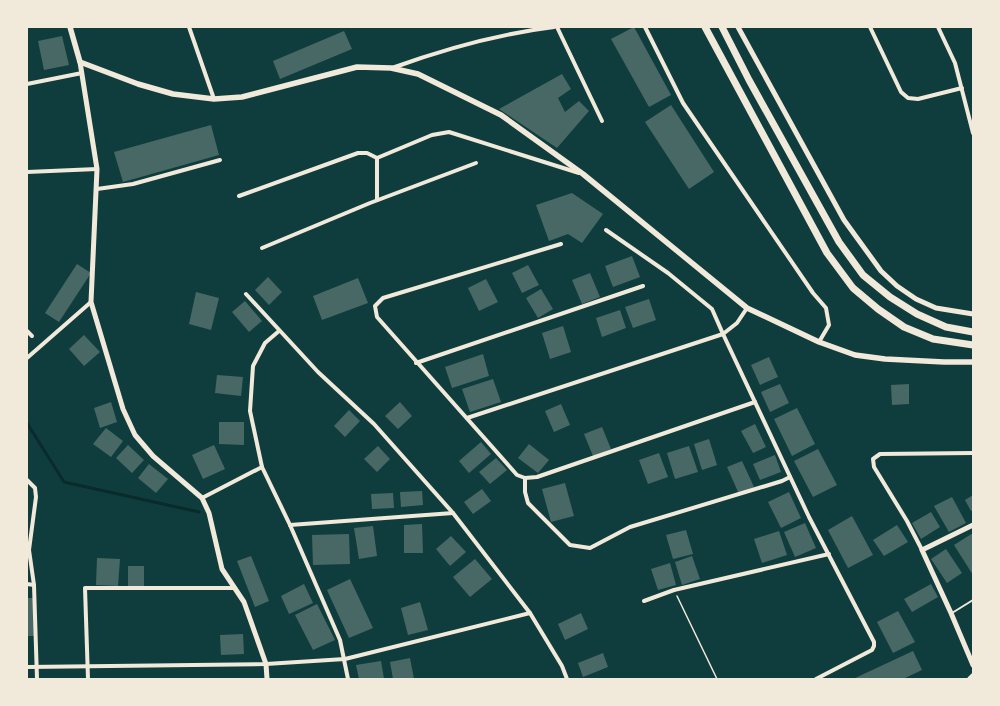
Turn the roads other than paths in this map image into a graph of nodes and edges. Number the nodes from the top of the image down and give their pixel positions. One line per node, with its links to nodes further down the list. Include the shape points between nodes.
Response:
1 (70, 27): 11 (main road)
2 (188, 27): 16 (street)
3 (554, 27): 12 (street, via 527,30 433,53)
4 (557, 27): 17 (street)
5 (645, 27): 41 (street, via 683,103 813,293 826,308 829,325)
6 (705, 27): 42 (highway, via 827,253 853,288 904,327 933,339)
7 (722, 27): 38 (highway, via 839,242 863,275 916,314 946,327)
8 (738, 27): 35 (street, via 844,220 881,271 916,299 936,308)
9 (870, 27): 15 (street, via 901,92 908,98 918,99)
10 (938, 27): 15 (street, via 955,63)
11 (80, 62): 13 (street); 16 (main road, via 172,94)
12 (391, 68): 16 (main road, via 357,67 242,97); 24 (main road, via 418,74 501,115)
13 (82, 74): 14 (street); 22 (street)
14 (27, 84)
15 (962, 88): 18 (street)
16 (214, 99)
17 (602, 121)
18 (973, 133)
19 (377, 158): 24 (street, via 432,135 450,132); 26 (street, via 367,153 358,153); 27 (street)
20 (220, 160): 25 (street, via 132,184)
21 (476, 163): 27 (street)
22 (98, 169): 23 (street); 25 (street)
23 (27, 172)
24 (583, 174): 34 (main road)
25 (96, 189): 33 (street)
26 (239, 196)
27 (377, 200): 30 (street)
28 (606, 230): 39 (street, via 668,273 712,310)
29 (561, 244): 44 (street, via 383,298 375,306 377,317)
30 (262, 248)
31 (643, 286): 44 (street)
32 (246, 294): 37 (street)
33 (92, 302): 43 (street); 53 (street, via 123,409 135,435 153,456)
34 (747, 308): 39 (street, via 737,323); 41 (main road)
35 (973, 314)
36 (27, 330): 40 (street)
37 (279, 331): 49 (street, via 266,343 253,366 250,411); 54 (street, via 318,372 374,424)
38 (973, 332)
39 (722, 334): 46 (street); 47 (street)
40 (32, 336)
41 (819, 342): 45 (main road, via 855,355 885,359)
42 (973, 345)
43 (27, 358)
44 (416, 362): 47 (street)
45 (973, 362)
46 (755, 402): 50 (street); 51 (street, via 537,477)
47 (467, 418): 51 (street, via 517,475)
48 (973, 453): 58 (street, via 880,454 873,459 874,467)
49 (262, 467): 53 (street); 55 (street)
50 (790, 477): 51 (street, via 630,527 590,548 570,545 528,503); 59 (street)
51 (525, 478)
52 (27, 480): 57 (street, via 35,488 36,497)
53 (202, 498): 62 (street, via 209,513 222,569)
54 (453, 513): 55 (street); 65 (street)
55 (290, 525): 67 (street, via 340,640)
56 (973, 525): 58 (street)
57 (28, 549): 61 (street)
58 (922, 550): 66 (street)
59 (829, 554): 64 (street, via 674,590); 79 (street, via 874,646 872,650)
60 (27, 584): 61 (street)
61 (34, 585): 72 (street)
62 (233, 588): 68 (street, via 244,602); 70 (street, via 85,588)
63 (973, 600): 66 (lane)
64 (644, 601)
65 (530, 613): 67 (street); 78 (street)
66 (951, 613): 69 (street)
67 (345, 659): 68 (street); 77 (street)
68 (266, 664): 70 (street); 76 (street)
69 (973, 665)
70 (88, 666): 72 (street); 75 (street)
71 (27, 667): 72 (street)
72 (38, 667): 74 (street)
73 (973, 676): 80 (main road)
74 (37, 679)
75 (88, 679)
76 (267, 679)
77 (348, 679)
78 (567, 679)
79 (816, 679)
80 (970, 679)

